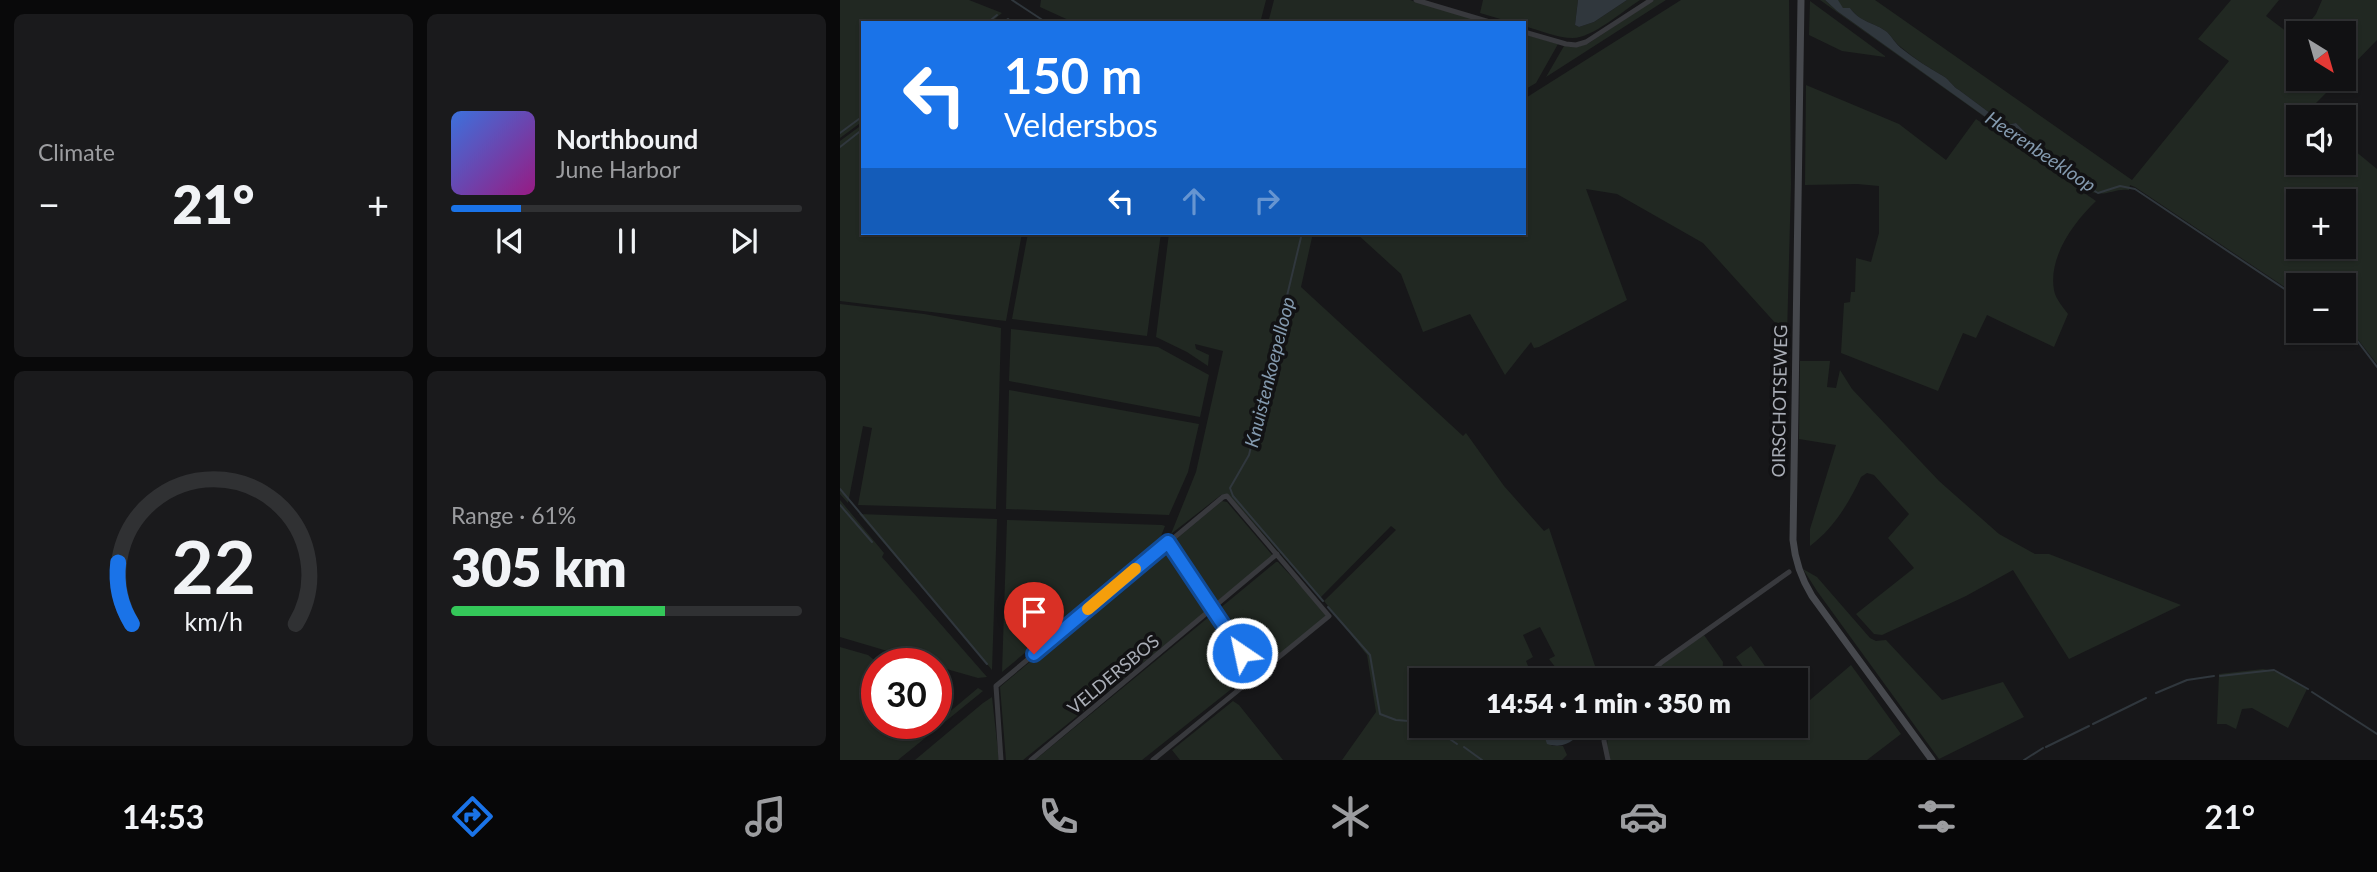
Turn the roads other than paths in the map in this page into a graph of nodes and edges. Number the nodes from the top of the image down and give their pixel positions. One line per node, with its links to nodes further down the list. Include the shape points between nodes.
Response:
1 (1416, 0): 4 (street)
2 (1651, 0): 5 (street, via 1576,46)
3 (1801, 0): 8 (street, OIRSCHOTSEWEG, via 1793,530)
4 (1486, 21)
5 (1526, 33)
6 (1168, 542): 7 (street, via 1227,496); 10 (street); 14 (street, via 996,686)
7 (1277, 554): 10 (street, VELDERSBOS); 12 (street, via 1329,616)
8 (1797, 568): 9 (street); 18 (street, OIRSCHOTSEWEG, via 1812,596)
9 (1789, 572): 11 (street)
10 (1212, 609): 12 (street); 15 (street, VELDERSBOS)
11 (1655, 668)
12 (1257, 675): 16 (street)
13 (1604, 738): 17 (street)
14 (1001, 760)
15 (1031, 760)
16 (1153, 760)
17 (1608, 760)
18 (1932, 760)

